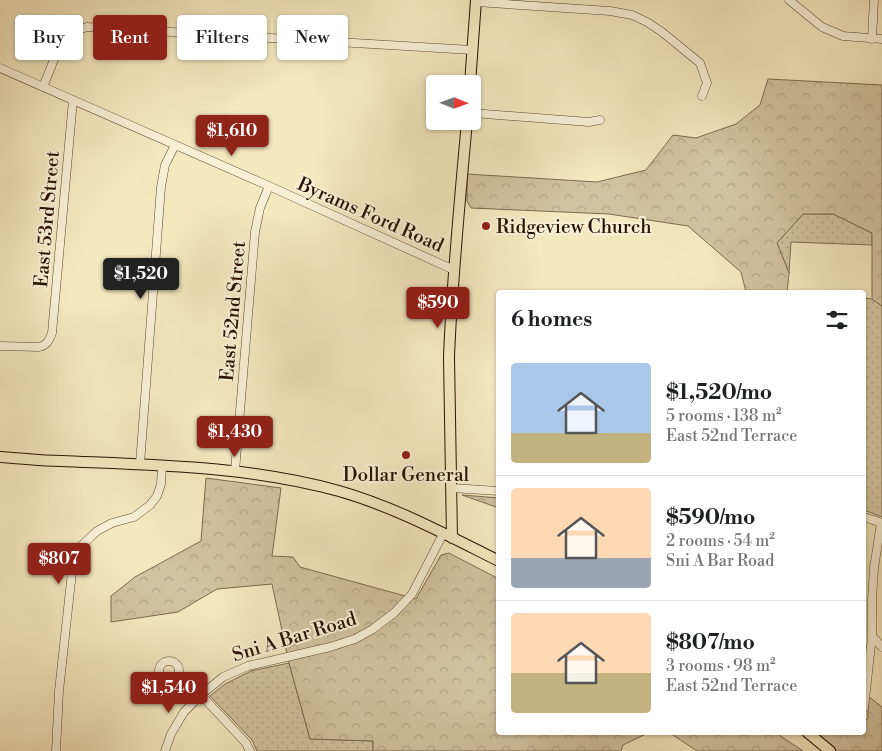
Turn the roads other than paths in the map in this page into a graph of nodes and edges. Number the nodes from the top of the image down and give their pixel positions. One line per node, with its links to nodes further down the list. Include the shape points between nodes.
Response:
1 (790, 0): 4 (street, via 822,27 843,36)
2 (874, 0): 4 (street)
3 (476, 1): 6 (main road); 10 (street, via 632,15 662,32 700,63 707,83)
4 (872, 39): 5 (street)
5 (882, 39)
6 (472, 50): 8 (main road); 9 (street, via 87,28 72,32 61,42)
7 (0, 68): 9 (street, Byrams Ford Road)
8 (471, 75)
9 (43, 87): 11 (street, Byrams Ford Road)
10 (702, 96)
11 (73, 100): 15 (street, Byrams Ford Road); 18 (street, East 53rd Street, via 52,333 49,341 39,348)
12 (481, 114): 13 (street, via 589,122)
13 (600, 120)
14 (466, 130): 17 (main road, Sni A Bar Road)
15 (175, 145): 16 (street, Byrams Ford Road); 20 (street, via 161,187)
16 (269, 186): 17 (street, Byrams Ford Road); 22 (street, East 52nd Street, via 255,232)
17 (454, 270): 23 (main road, Sni A Bar Road, via 450,357)
18 (0, 346)
19 (0, 457): 20 (main road)
20 (140, 464): 21 (main road)
21 (162, 466): 22 (main road); 35 (street, via 161,484 150,505 134,517 97,531 80,547 76,556 60,681)
22 (235, 471): 27 (main road, via 299,481 340,492 397,512)
23 (452, 488): 24 (street); 27 (main road, Sni A Bar Road)
24 (496, 491)
25 (866, 518): 26 (street)
26 (882, 523): 29 (street, via 874,576)
27 (448, 536): 28 (main road); 33 (street, Sni A Bar Road, via 412,594 373,629 330,647 248,666 223,677)
28 (496, 560)
29 (872, 636): 30 (street); 32 (street)
30 (882, 646)
31 (176, 677): 33 (street)
32 (866, 690)
33 (201, 695): 36 (street, via 184,712); 37 (street)
34 (811, 735): 38 (main road)
35 (56, 751)
36 (165, 751)
37 (250, 751)
38 (830, 751)

